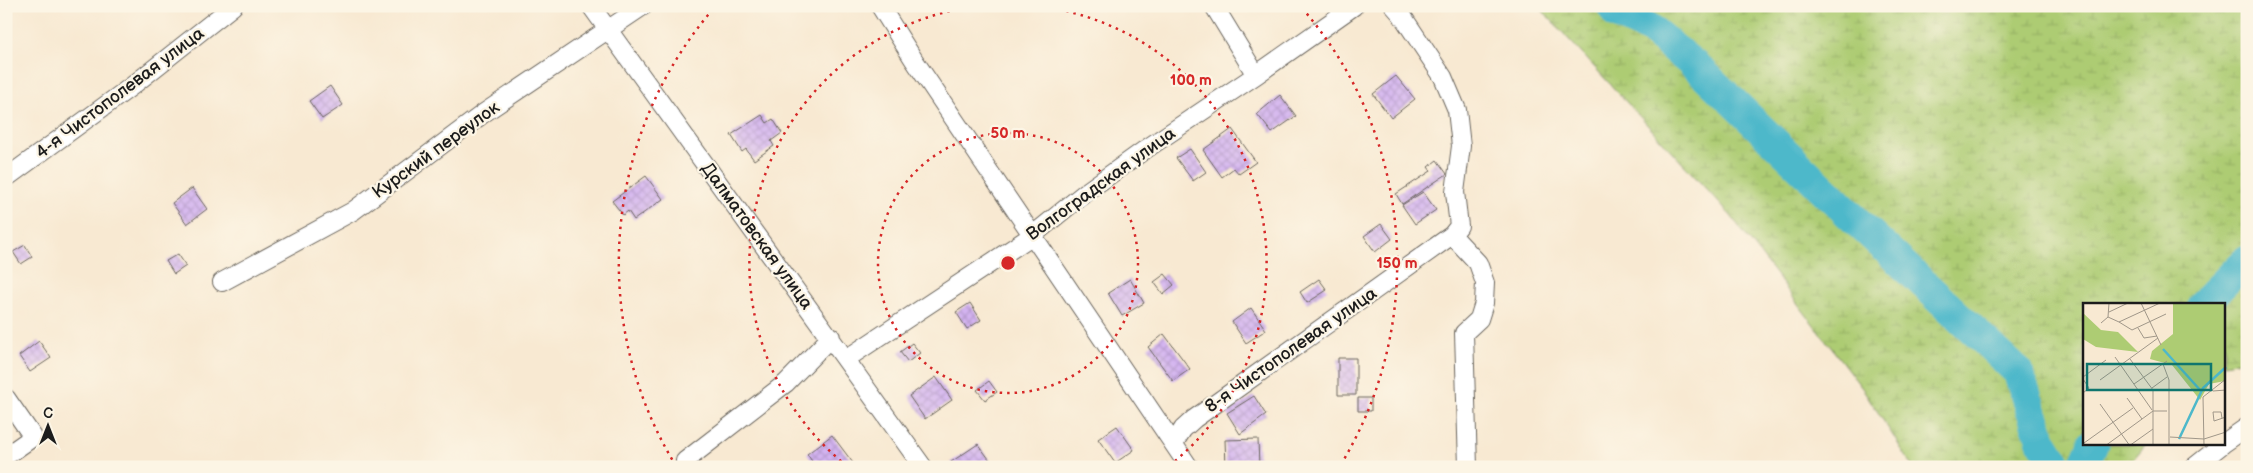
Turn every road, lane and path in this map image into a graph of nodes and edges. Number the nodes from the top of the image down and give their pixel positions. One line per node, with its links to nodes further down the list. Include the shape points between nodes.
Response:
1 (233, 6): 10 (street, 4-я Чистополевая улица, via 132,86)
2 (591, 6): 8 (street, Далматовская улица)
3 (643, 6): 8 (street, Курский переулок)
4 (880, 6): 12 (street)
5 (1214, 6): 9 (street)
6 (1354, 6): 9 (street, Волгоградская улица)
7 (1394, 6): 11 (street, via 1443,77 1456,110 1461,146 1455,192 1459,226)
8 (608, 31): 13 (street, Курский переулок, via 484,113 353,211); 14 (street, Далматовская улица)
9 (1256, 75): 12 (street, Волгоградская улица, via 1143,150)
10 (6, 178)
11 (1452, 235): 18 (street, 8-я Чистополевая улица, via 1194,419); 25 (street, via 1478,263 1485,283 1479,319 1464,333)
12 (1033, 236): 15 (street, Волгоградская улица); 18 (street)
13 (222, 282)
14 (831, 337): 15 (street, Далматовская улица); 22 (street, via 786,383)
15 (846, 358): 23 (street, Далматовская улица)
16 (6, 398): 21 (street, via 33,437)
17 (2245, 433): 19 (street)
18 (1174, 443): 24 (street)
19 (2226, 443)
20 (2221, 446): 26 (street)
21 (6, 456)
22 (685, 461)
23 (923, 467)
24 (1189, 467)
25 (1468, 467)
26 (2194, 467)

